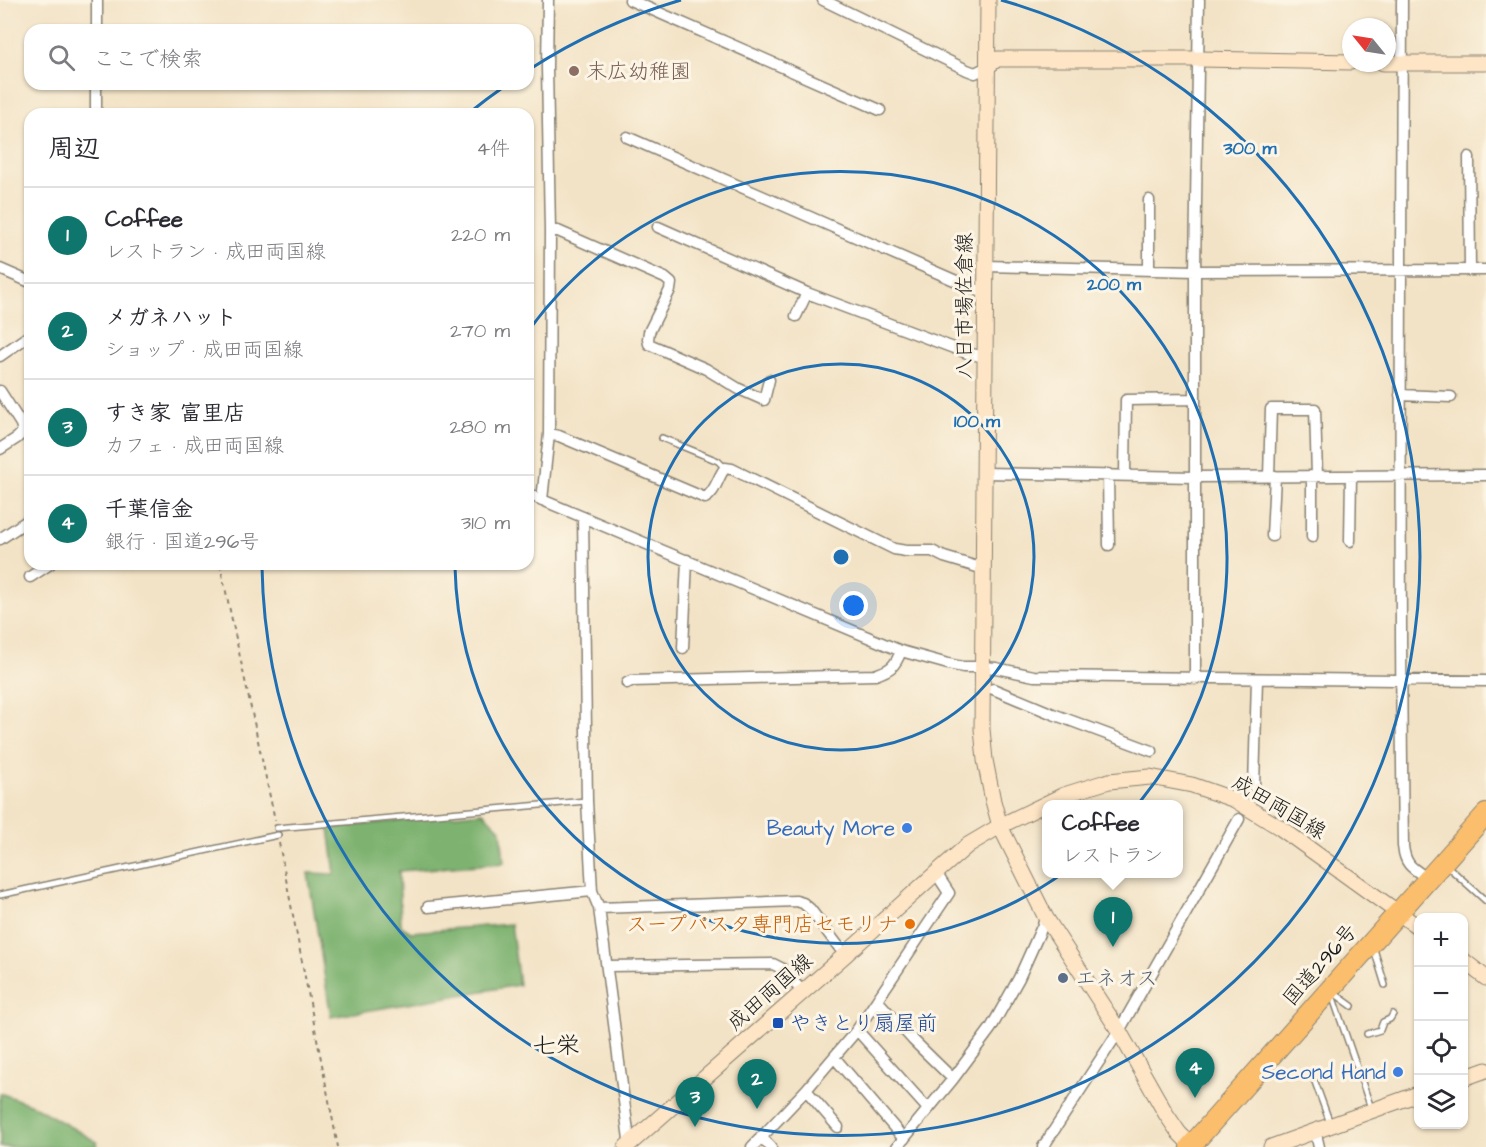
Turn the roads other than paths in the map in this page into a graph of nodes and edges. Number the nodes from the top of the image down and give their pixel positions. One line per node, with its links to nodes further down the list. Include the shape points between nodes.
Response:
1 (97, 0): 8 (street)
2 (548, 0): 22 (street)
3 (630, 0): 17 (street)
4 (823, 0): 14 (street, via 967,70 975,73)
5 (988, 0): 14 (main road, 八日市場佐倉線)
6 (1199, 0): 9 (street)
7 (1402, 0): 12 (street)
8 (97, 24)
9 (1199, 59): 10 (main road); 14 (main road, via 998,59); 28 (street)
10 (1342, 62)
11 (1396, 63): 12 (main road)
12 (1402, 63): 13 (main road); 29 (street)
13 (1486, 63)
14 (987, 67): 23 (main road, 八日市場佐倉線)
15 (96, 90): 16 (street)
16 (96, 108)
17 (880, 110)
18 (627, 137): 32 (street)
19 (1469, 157): 26 (street)
20 (1149, 200): 25 (street)
21 (658, 227): 31 (street)
22 (550, 231): 37 (street, via 558,231 671,282 649,332 650,344 764,400); 42 (street)
23 (986, 266): 25 (street); 32 (main road, 八日市場佐倉線)
24 (0, 269): 30 (street)
25 (1149, 270): 28 (street)
26 (1470, 270): 27 (street); 29 (street)
27 (1486, 270)
28 (1195, 271): 29 (street); 41 (street)
29 (1400, 271): 39 (street)
30 (24, 279)
31 (807, 293): 33 (street); 36 (street)
32 (986, 294): 36 (main road, 八日市場佐倉線)
33 (796, 316)
34 (24, 339): 35 (street)
35 (0, 356)
36 (985, 357): 46 (main road, 八日市場佐倉線)
37 (769, 380)
38 (0, 391): 44 (street, via 22,432)
39 (1400, 395): 40 (street); 53 (street)
40 (1451, 397)
41 (1195, 399): 48 (street, via 1126,400); 54 (street)
42 (549, 434): 45 (street, via 705,498); 56 (street)
43 (662, 438): 45 (lane)
44 (0, 449)
45 (726, 468): 65 (street, via 894,549 932,552)
46 (985, 472): 47 (street); 65 (main road, 八日市場佐倉線)
47 (1108, 474): 48 (street); 63 (street)
48 (1125, 474): 54 (street)
49 (1486, 475): 53 (street)
50 (1272, 476): 51 (street); 51 (street, via 1271,409 1315,409); 54 (street); 59 (street)
51 (1315, 476): 52 (street); 60 (street)
52 (1351, 476): 53 (street); 62 (street)
53 (1400, 476): 73 (street)
54 (1195, 477): 71 (street)
55 (534, 497): 56 (street)
56 (542, 500): 57 (street)
57 (583, 517): 64 (street); 80 (street)
58 (24, 523): 61 (street)
59 (1272, 536)
60 (1312, 537)
61 (0, 539)
62 (1350, 541)
63 (1108, 545)
64 (687, 560): 68 (street); 69 (street)
65 (984, 569): 70 (main road, 八日市場佐倉線)
66 (41, 570): 67 (street)
67 (30, 577)
68 (683, 648)
69 (901, 651): 70 (street, via 956,665); 75 (street, via 891,668 875,675)
70 (983, 667): 71 (street, via 1034,676); 84 (main road, 八日市場佐倉線, via 985,760)
71 (1195, 679): 72 (street)
72 (1257, 679): 73 (street); 78 (street)
73 (1400, 681): 74 (street); 87 (street, via 1404,857)
74 (1486, 681)
75 (627, 683)
76 (993, 689): 77 (street)
77 (1152, 751)
78 (1254, 787)
79 (1054, 800): 93 (main road, 成田両国線, via 1109,781 1150,777 1192,785 1236,800)
80 (587, 801): 88 (street); 89 (lane, via 277,831)
81 (1042, 806): 84 (main road, 成田両国線)
82 (1486, 814): 85 (highway, 国道296号)
83 (1239, 819): 108 (street)
84 (1000, 826): 86 (main road, 成田両国線, via 968,845); 94 (main road)
85 (1442, 861): 87 (highway, 国道296号); 90 (lane)
86 (936, 873): 97 (main road, 成田両国線); 104 (street, via 949,893)
87 (1427, 878): 93 (highway, 国道296号)
88 (592, 891): 91 (street); 92 (street)
89 (0, 895)
90 (1486, 901)
91 (428, 907)
92 (599, 908): 97 (street, via 796,901 810,909); 99 (street)
93 (1399, 911): 95 (main road, 成田両国線); 96 (highway, 国道296号)
94 (1046, 918): 108 (main road); 113 (street, via 991,1028)
95 (1414, 923)
96 (1372, 942): 101 (lane); 102 (highway, 国道296号)
97 (845, 954): 103 (main road, 成田両国線)
98 (1468, 964): 100 (main road)
99 (608, 966): 103 (street, via 773,964 782,968); 124 (street)
100 (1486, 978)
101 (1385, 985)
102 (1330, 990): 105 (lane); 118 (lane); 128 (highway, 国道296号)
103 (802, 992): 124 (main road, 成田両国線)
104 (877, 1000): 107 (street); 113 (street)
105 (1352, 1006)
106 (1393, 1014): 109 (lane, via 1380,1030)
107 (856, 1030): 110 (street); 117 (street)
108 (1119, 1031): 127 (street); 128 (main road, via 1166,1114)
109 (1367, 1034)
110 (834, 1058): 115 (street); 123 (street)
111 (1486, 1070): 112 (main road)
112 (1468, 1077)
113 (953, 1079): 117 (street)
114 (1316, 1082): 119 (lane)
115 (806, 1090): 120 (street); 122 (street)
116 (1414, 1095): 118 (main road)
117 (928, 1109): 123 (street)
118 (1372, 1110): 119 (main road)
119 (1331, 1125): 121 (main road)
120 (838, 1127)
121 (1316, 1130): 129 (main road); 130 (street)
122 (762, 1137): 125 (street); 126 (street)
123 (900, 1143)
124 (628, 1146)
125 (752, 1147)
126 (771, 1147)
127 (1043, 1147)
128 (1191, 1147)
129 (1271, 1147)
130 (1319, 1147)

